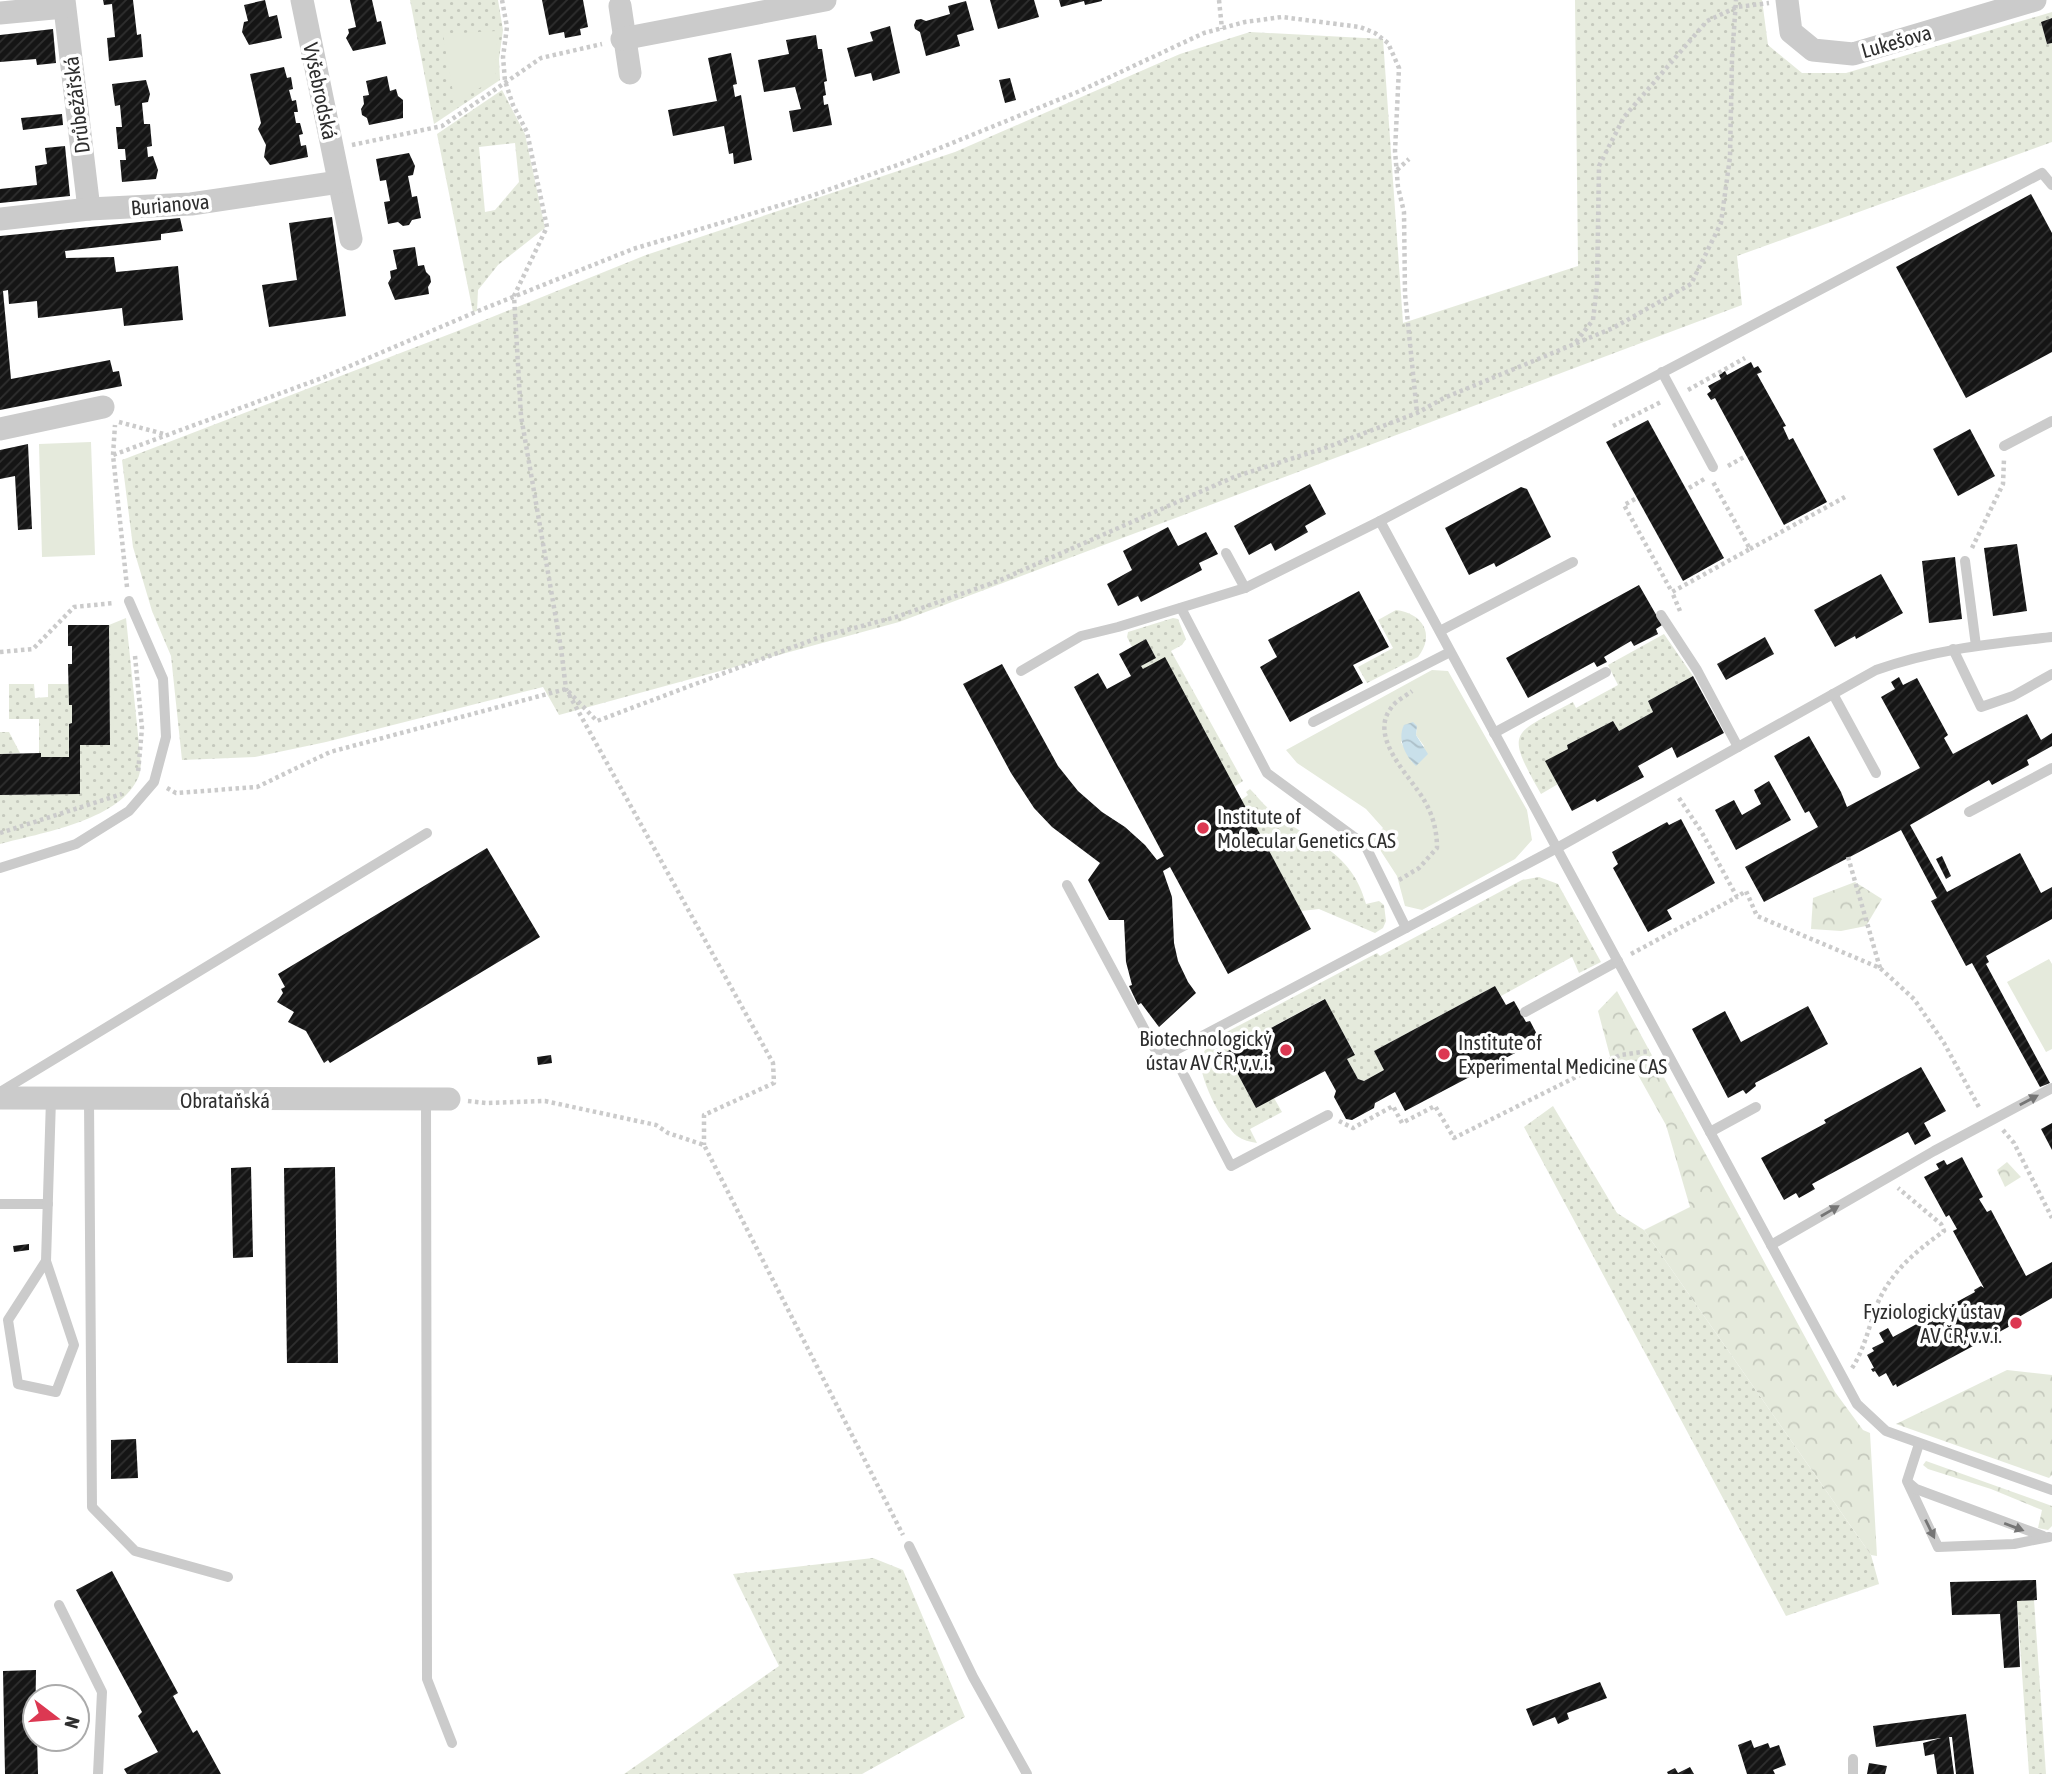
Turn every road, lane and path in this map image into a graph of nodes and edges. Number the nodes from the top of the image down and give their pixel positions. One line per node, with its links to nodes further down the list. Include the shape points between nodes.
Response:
1 (302, 0): 16 (street, Vyšebrodská)
2 (502, 0): 15 (path, via 507,27)
3 (823, 0): 13 (street)
4 (1219, 0): 12 (path)
5 (1736, 0): 10 (path)
6 (2035, 0): 7 (street, Lukešova, via 1853,54 1814,50 1791,32)
7 (1788, 1): 10 (path)
8 (64, 3): 11 (street); 21 (street, Drůbežářská)
9 (621, 6): 13 (street)
10 (1737, 7): 25 (path, via 1707,21 1624,117 1599,166 1593,320); 25 (path, via 1730,157 1721,223 1691,284 1613,328)
11 (0, 13)
12 (1222, 29): 18 (path, via 1282,18 1360,27 1388,43 1399,68); 24 (path, via 903,163 811,196 633,249)
13 (624, 38): 14 (street); 15 (path, via 541,58)
14 (630, 73)
15 (505, 81): 16 (path, via 442,126); 24 (path, via 527,132 547,227)
16 (334, 149): 19 (street, Vyšebrodská)
17 (1409, 159): 18 (path)
18 (1397, 171): 28 (path, via 1404,212 1405,294)
19 (339, 182): 21 (street, Burianova, via 191,204); 23 (street, Vyšebrodská)
20 (2052, 185): 26 (lane, via 2042,173)
21 (89, 209): 22 (street, Burianova)
22 (0, 219)
23 (351, 239)
24 (514, 296): 31 (path, via 321,378); 60 (path, via 521,416)
25 (1576, 343): 28 (path)
26 (1662, 372): 35 (lane); 38 (lane)
27 (103, 408): 30 (street)
28 (1417, 413): 60 (path, via 1234,477 998,581 896,617 820,637 597,721)
29 (2052, 421): 32 (lane)
30 (0, 429)
31 (166, 435): 33 (path); 33 (path, via 115,421)
32 (2004, 446): 41 (path, via 2003,484)
33 (113, 454): 45 (path)
34 (1744, 457): 35 (path)
35 (1716, 471): 39 (path)
36 (1845, 497): 39 (path)
37 (1635, 499): 44 (path, via 1624,505)
38 (1380, 521): 43 (lane); 48 (lane)
39 (1751, 549): 44 (path)
40 (1226, 553): 43 (lane)
41 (1965, 561): 52 (lane)
42 (1573, 562): 48 (lane)
43 (1245, 588): 46 (lane)
44 (1672, 592): 51 (path, via 1686,624)
45 (129, 601): 54 (path, via 74,607 33,649); 67 (lane, via 163,679 166,737)
46 (1181, 608): 57 (lane, via 1081,636); 77 (lane, via 1267,773 1364,845)
47 (1661, 615): 51 (lane)
48 (1440, 631): 55 (lane)
49 (2052, 637): 52 (lane)
50 (133, 642): 67 (path, via 142,728 138,774)
51 (1680, 644): 64 (lane)
52 (1976, 646): 53 (lane)
53 (1953, 649): 59 (lane, via 1981,707); 61 (lane, via 1876,670)
54 (0, 652)
55 (1450, 652): 56 (lane); 63 (lane)
56 (1427, 663): 62 (lane); 77 (path, via 1425,682 1390,708 1384,724 1397,765 1433,819 1437,848 1419,868)
57 (1021, 671)
58 (1606, 672): 63 (lane)
59 (2052, 674)
60 (565, 689): 67 (path, via 330,752 257,787 176,793); 96 (path, via 773,1063 774,1083 704,1115)
61 (1833, 694): 64 (lane); 66 (lane)
62 (1313, 722)
63 (1494, 733): 73 (lane)
64 (1738, 747): 68 (lane)
65 (2052, 768): 70 (lane)
66 (1876, 773)
67 (153, 782): 75 (lane, via 129,811 76,844)
68 (1670, 784): 73 (lane); 78 (path)
69 (129, 785): 72 (path, via 121,795)
70 (1969, 813)
71 (427, 833): 86 (lane)
72 (0, 834)
73 (1557, 848): 79 (lane); 80 (lane)
74 (1848, 857): 81 (path)
75 (0, 867)
76 (1067, 885): 84 (lane, via 1154,1049)
77 (1385, 885): 79 (lane)
78 (1737, 897): 80 (path); 81 (path, via 1746,891 1758,916)
79 (1406, 928): 84 (lane)
80 (1618, 961): 82 (lane); 95 (lane)
81 (1880, 968): 94 (path, via 1914,999)
82 (1525, 1012)
83 (1654, 1051): 93 (path, via 1620,1055 1454,1138 1435,1106 1402,1122 1393,1107 1353,1128)
84 (1172, 1052): 93 (lane, via 1231,1166)
85 (2052, 1088): 94 (lane, one-way to 85)
86 (0, 1092)
87 (0, 1098): 88 (street, Obrataňská)
88 (51, 1099): 90 (street, Obrataňská); 99 (lane)
89 (426, 1099): 90 (street, Obrataňská); 91 (street, Obrataňská); 111 (lane, via 427,1679)
90 (89, 1100): 109 (lane, via 92,1507 135,1551)
91 (449, 1100): 96 (path, via 545,1101 656,1125)
92 (1756, 1107): 95 (lane)
93 (1328, 1115)
94 (1990, 1121): 97 (lane); 100 (path, via 2014,1143)
95 (1710, 1132): 101 (lane)
96 (704, 1145): 108 (path)
97 (1887, 1178): 101 (lane, one-way to 97); 103 (path, via 1944,1231 1912,1254 1891,1280)
98 (0, 1203): 99 (lane)
99 (48, 1204): 102 (lane)
100 (2052, 1218)
101 (1771, 1245): 103 (lane)
102 (46, 1261): 102 (lane, via 8,1320 18,1384 56,1392 74,1345)
103 (1844, 1380): 104 (lane, via 1857,1404 1886,1431)
104 (1919, 1444): 105 (lane); 106 (lane)
105 (1907, 1482): 107 (lane, one-way to 107, via 2037,1535); 107 (lane, one-way to 107, via 1938,1547 2014,1544)
106 (2052, 1490)
107 (2051, 1536)
108 (909, 1546): 114 (lane)
109 (228, 1577)
110 (59, 1605): 113 (lane, via 102,1692)
111 (452, 1743)
112 (1853, 1759): 115 (lane)
113 (98, 1774)
114 (1027, 1774)
115 (1853, 1774)

